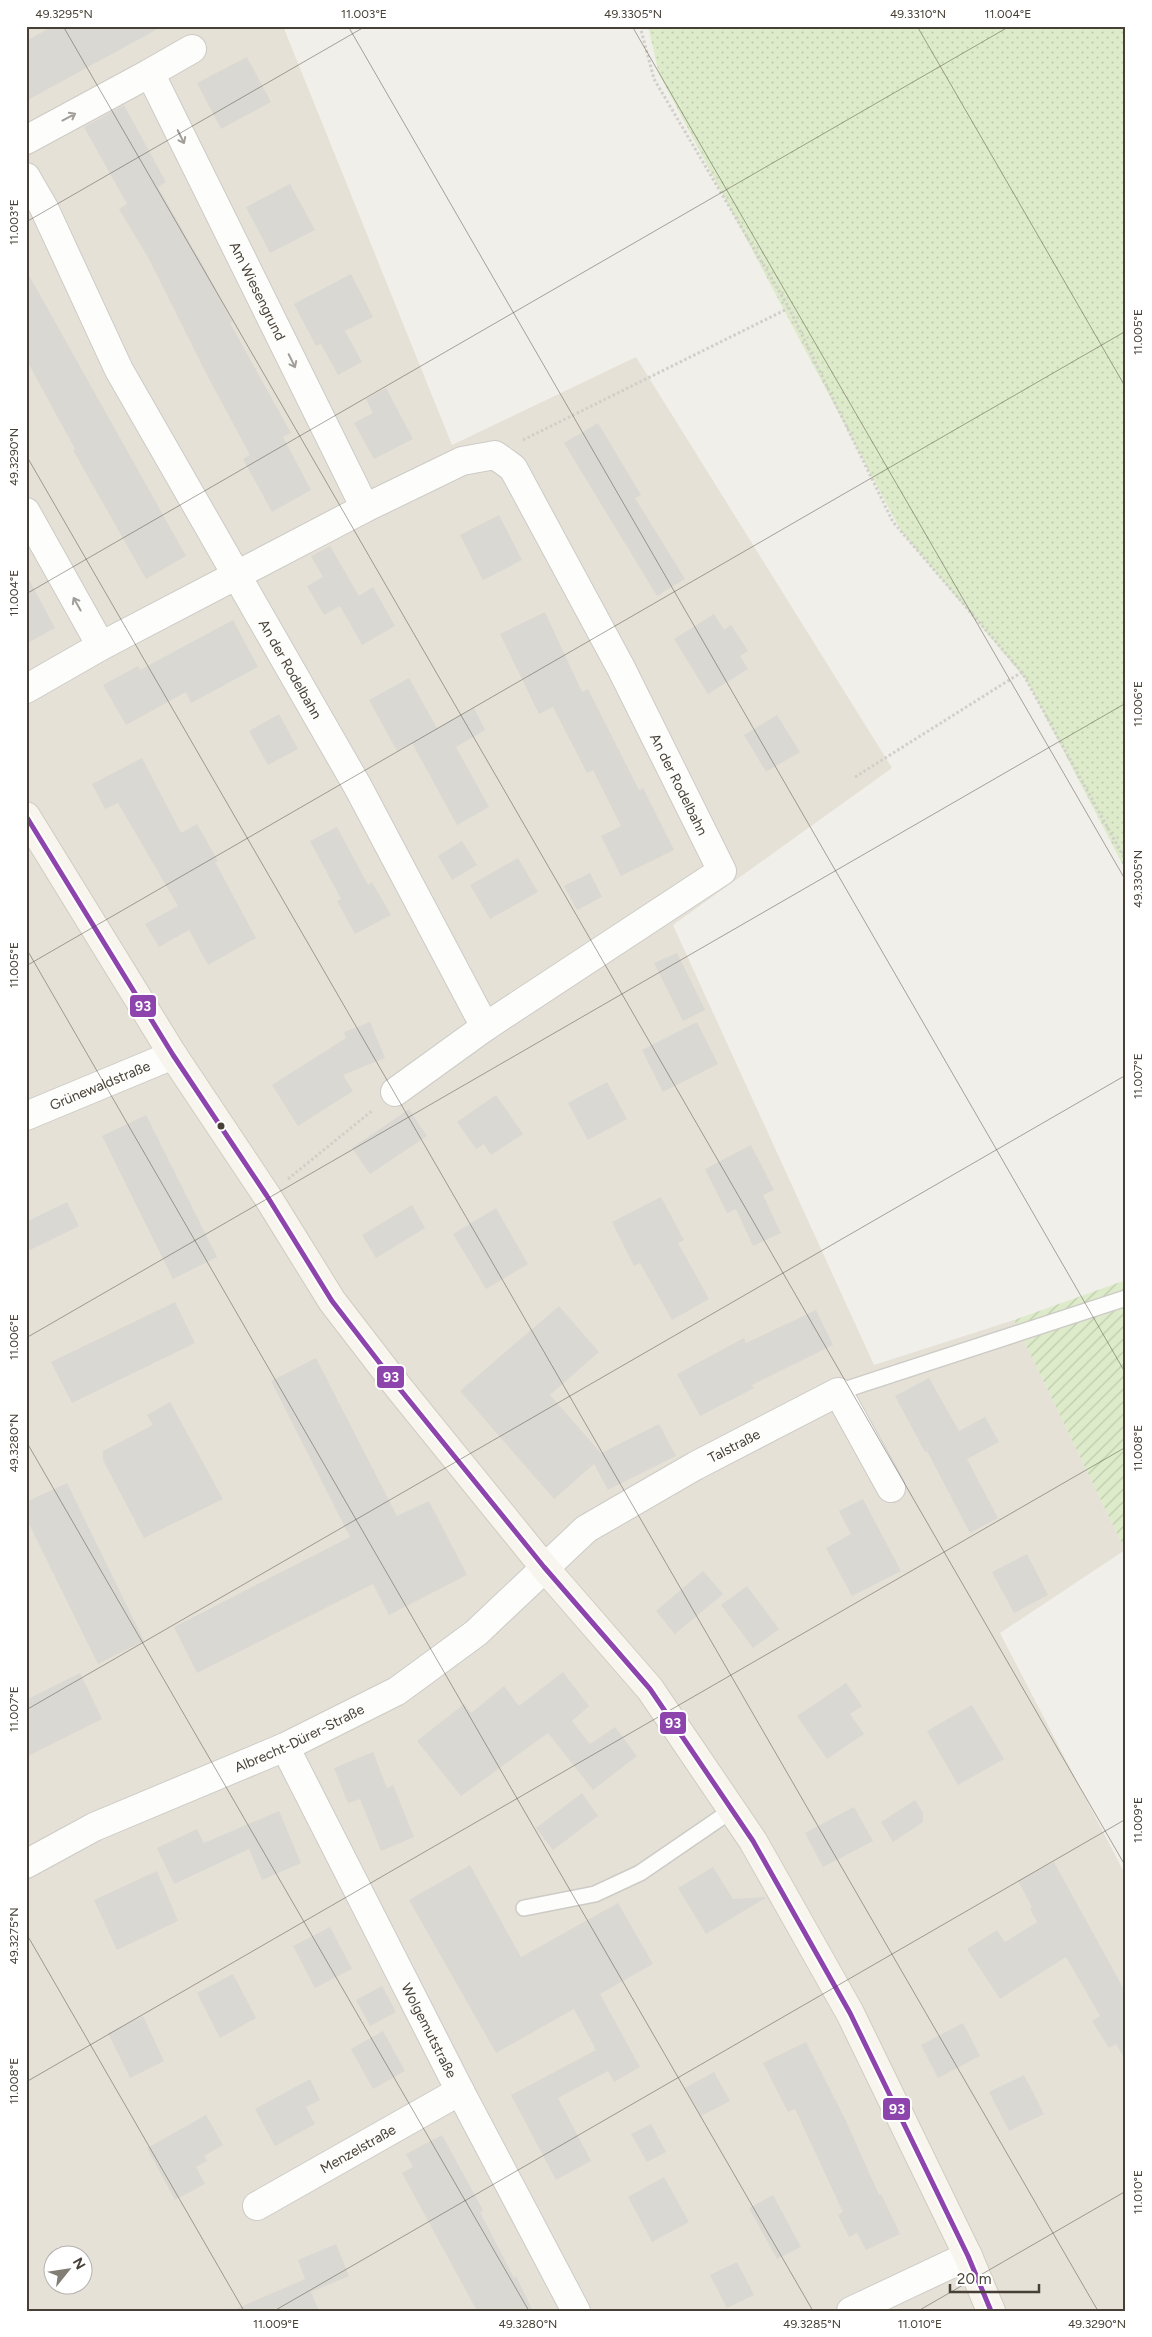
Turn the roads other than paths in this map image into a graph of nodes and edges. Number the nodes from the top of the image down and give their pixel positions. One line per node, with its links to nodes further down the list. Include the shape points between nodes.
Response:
1 (192, 50): 2 (street)
2 (150, 73): 3 (street, one-way to 2); 5 (street, Am Wiesengrund, one-way to 5)
3 (26, 140)
4 (26, 178): 7 (street, via 44,208 119,370)
5 (365, 508): 7 (street); 11 (street, An der Rodelbahn, via 462,461 495,454 513,468 621,668 722,871)
6 (26, 512): 8 (street, one-way to 6)
7 (238, 574): 8 (street); 11 (street, An der Rodelbahn, via 358,787)
8 (101, 646): 9 (street)
9 (26, 689)
10 (26, 816): 12 (main road)
11 (485, 1027): 13 (street, An der Rodelbahn)
12 (173, 1055): 14 (street, Grünewaldstraße); 18 (main road, via 332,1301)
13 (395, 1092)
14 (26, 1116)
15 (1126, 1298): 16 (lane)
16 (838, 1392): 17 (street); 18 (street, Talstraße, via 695,1466 586,1529)
17 (891, 1488)
18 (544, 1567): 19 (street, Albrecht-Dürer-Straße, via 476,1633 397,1691); 20 (main road, via 650,1689)
19 (285, 1747): 21 (street, Albrecht-Dürer-Straße, via 94,1827); 23 (street, Wolgemutstraße)
20 (732, 1810): 22 (lane, via 640,1874 595,1894); 25 (main road, via 753,1841 850,2013)
21 (26, 1864)
22 (524, 1908)
23 (460, 2091): 24 (street, Menzelstraße); 26 (street, Wolgemutstraße)
24 (257, 2206)
25 (968, 2256): 27 (street); 28 (main road)
26 (576, 2311)
27 (851, 2311)
28 (991, 2311)

